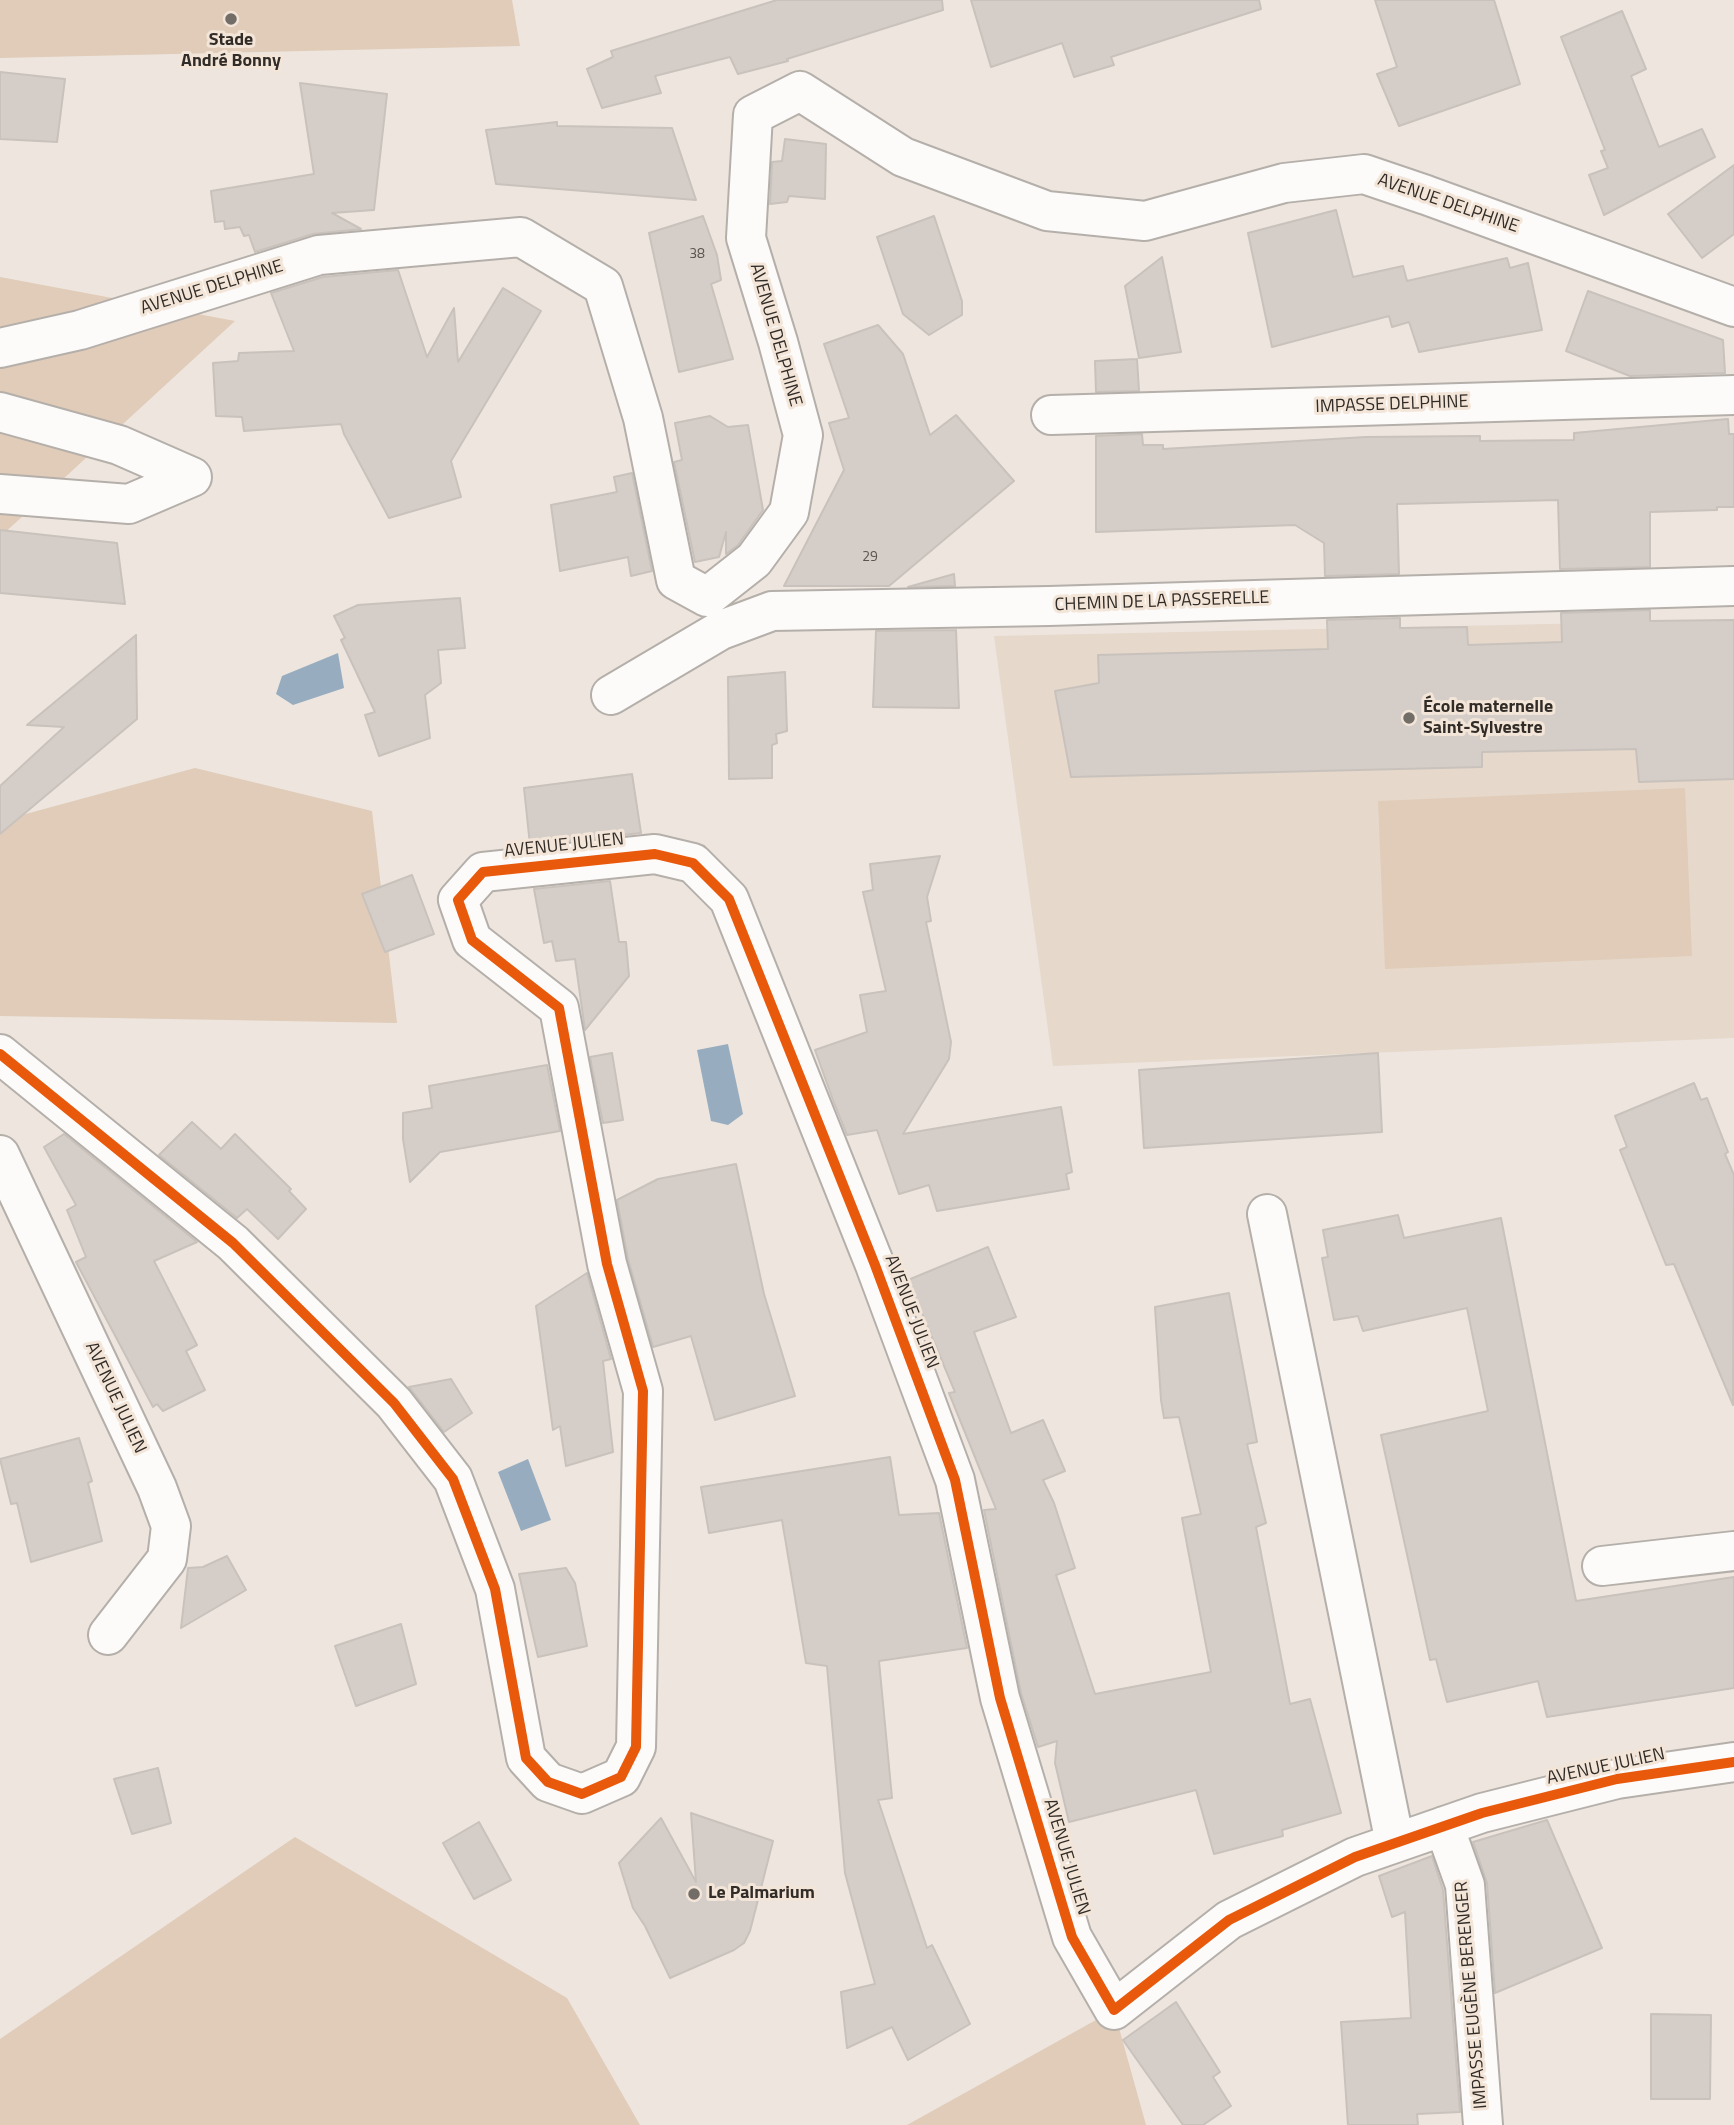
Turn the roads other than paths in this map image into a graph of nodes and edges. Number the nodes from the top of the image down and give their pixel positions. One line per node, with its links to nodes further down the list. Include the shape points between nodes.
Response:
1 (1734, 307): 2 (street, AVENUE DELPHINE, via 1364,174 1284,183 1144,221 1047,211 903,157 800,91 753,115 746,238 803,435 789,512 754,560 706,597 676,580 643,418 603,286 521,237 318,255 80,330)
2 (0, 348)
3 (1734, 395): 5 (street, IMPASSE DELPHINE)
4 (0, 412): 6 (street, via 119,445 192,477 130,504)
5 (1051, 415)
6 (0, 494)
7 (1734, 586): 8 (street, CHEMIN DE LA PASSERELLE, via 772,611 721,631)
8 (611, 695)
9 (0, 1054): 17 (street, AVENUE JULIEN, via 233,1243 394,1404 453,1479 495,1589 526,1758 548,1782 582,1794 621,1777 636,1747 643,1391 607,1264 559,1008 472,940 458,900 483,872 656,854 692,863 729,899 955,1480 1000,1698 1072,1937 1114,2010 1230,1920 1355,1857)
10 (0, 1155): 14 (street, AVENUE JULIEN, via 172,1526 167,1559)
11 (1267, 1214): 17 (street)
12 (1734, 1551): 13 (street)
13 (1602, 1566)
14 (108, 1635)
15 (1734, 1762): 16 (street, AVENUE JULIEN, via 1617,1779 1482,1812)
16 (1444, 1826): 17 (street, AVENUE JULIEN); 18 (street, IMPASSE EUGÈNE BERENGER, via 1465,1885)
17 (1395, 1843)
18 (1483, 2125)

